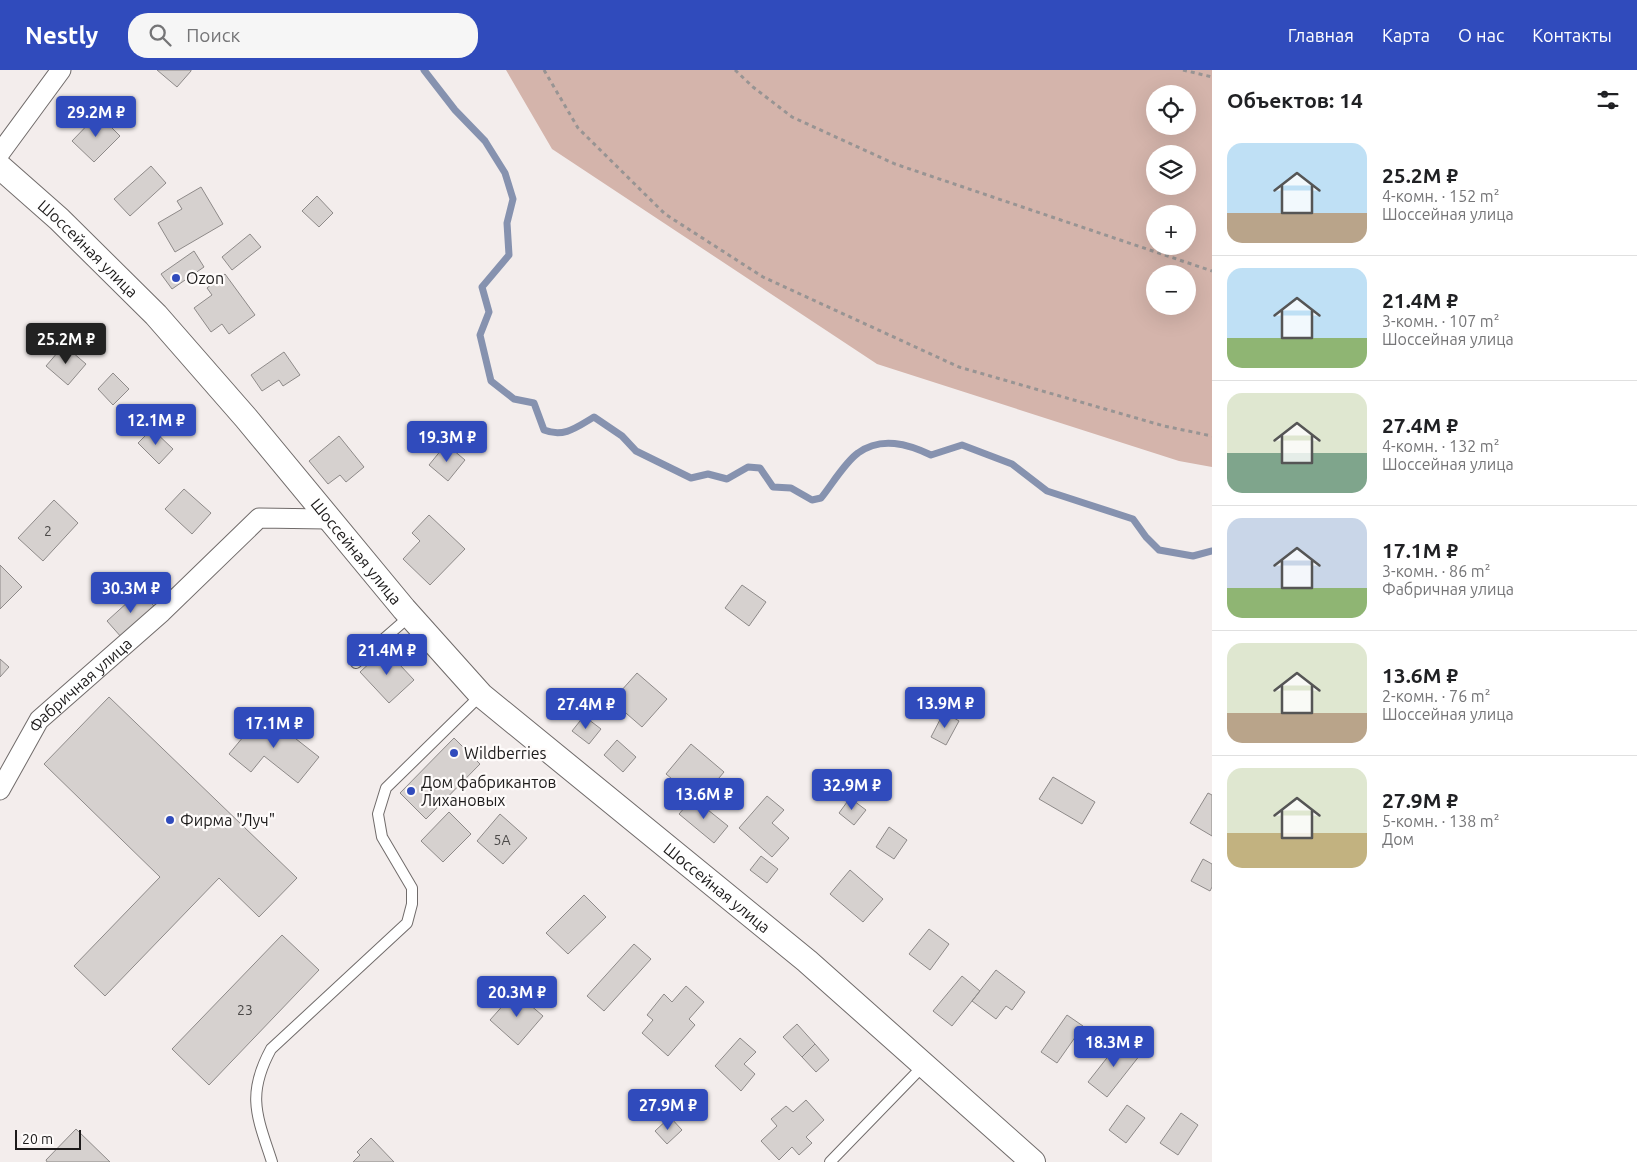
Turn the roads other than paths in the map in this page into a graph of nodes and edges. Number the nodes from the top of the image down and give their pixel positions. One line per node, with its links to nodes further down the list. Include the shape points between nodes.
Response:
1 (61, 70): 2 (street)
2 (0, 153)
3 (0, 167): 4 (street, Шоссейная улица, via 59,219 156,315 246,418)
4 (327, 519): 5 (street, Шоссейная улица); 8 (street, Фабричная улица, via 259,518 162,612 39,720)
5 (410, 616): 6 (lane); 7 (street, Шоссейная улица)
6 (356, 663)
7 (481, 695): 9 (street, Шоссейная улица, via 807,961); 10 (lane, via 386,788 378,814 382,837 412,888 407,923 271,1050 259,1072 256,1087 258,1117)
8 (0, 790)
9 (924, 1064): 11 (lane); 12 (street, Шоссейная улица)
10 (272, 1162)
11 (830, 1162)
12 (1034, 1162)

